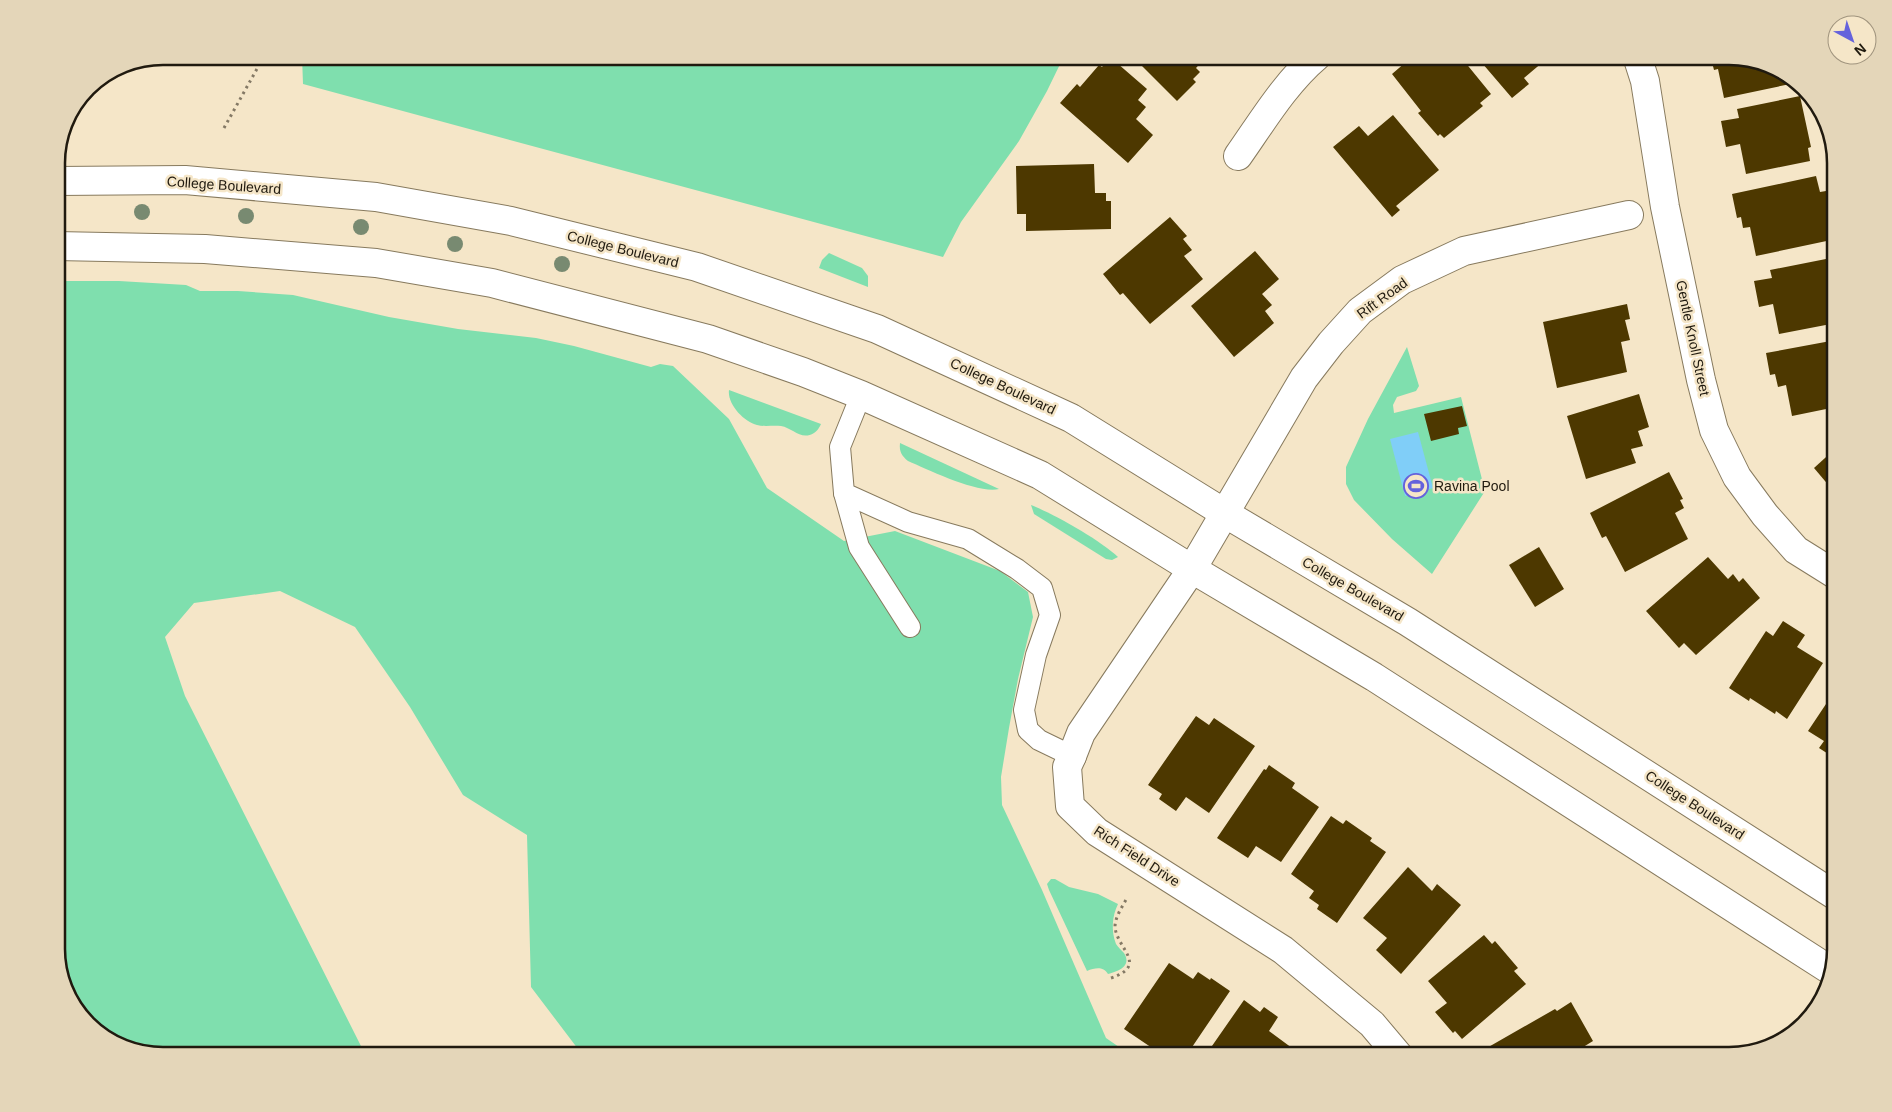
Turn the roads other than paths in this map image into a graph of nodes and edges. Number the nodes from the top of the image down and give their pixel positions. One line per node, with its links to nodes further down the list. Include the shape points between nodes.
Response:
1 (1306, 65): 3 (main road)
2 (1640, 65): 5 (main road, Gentle Knoll Street, via 1646,81)
3 (1238, 156)
4 (65, 181): 9 (main road, College Boulevard, via 185,180 376,197 511,221 697,267 877,329 1071,418)
5 (1665, 207): 9 (main road, Rift Road, via 1464,251 1402,280 1360,311 1304,378); 11 (main road, Gentle Knoll Street, via 1714,430 1737,477 1765,515 1796,550)
6 (65, 246): 7 (main road, via 205,249 376,263 492,283 708,338)
7 (861, 395): 8 (lane, via 840,447); 10 (main road, via 1040,475)
8 (844, 493): 12 (lane, via 859,547); 13 (lane, via 908,522 968,539 1042,588 1050,614 1036,655 1024,710 1028,730 1040,740)
9 (1226, 514): 10 (main road, Rich Field Drive); 14 (main road, College Boulevard, via 1408,622)
10 (1192, 569): 13 (main road, Rich Field Drive, via 1081,733); 15 (main road, via 1374,677)
11 (1827, 569)
12 (910, 627)
13 (1072, 756): 16 (main road, Rich Field Drive, via 1067,767 1070,806 1097,832 1283,950 1372,1024)
14 (1827, 890)
15 (1825, 967)
16 (1391, 1047)

